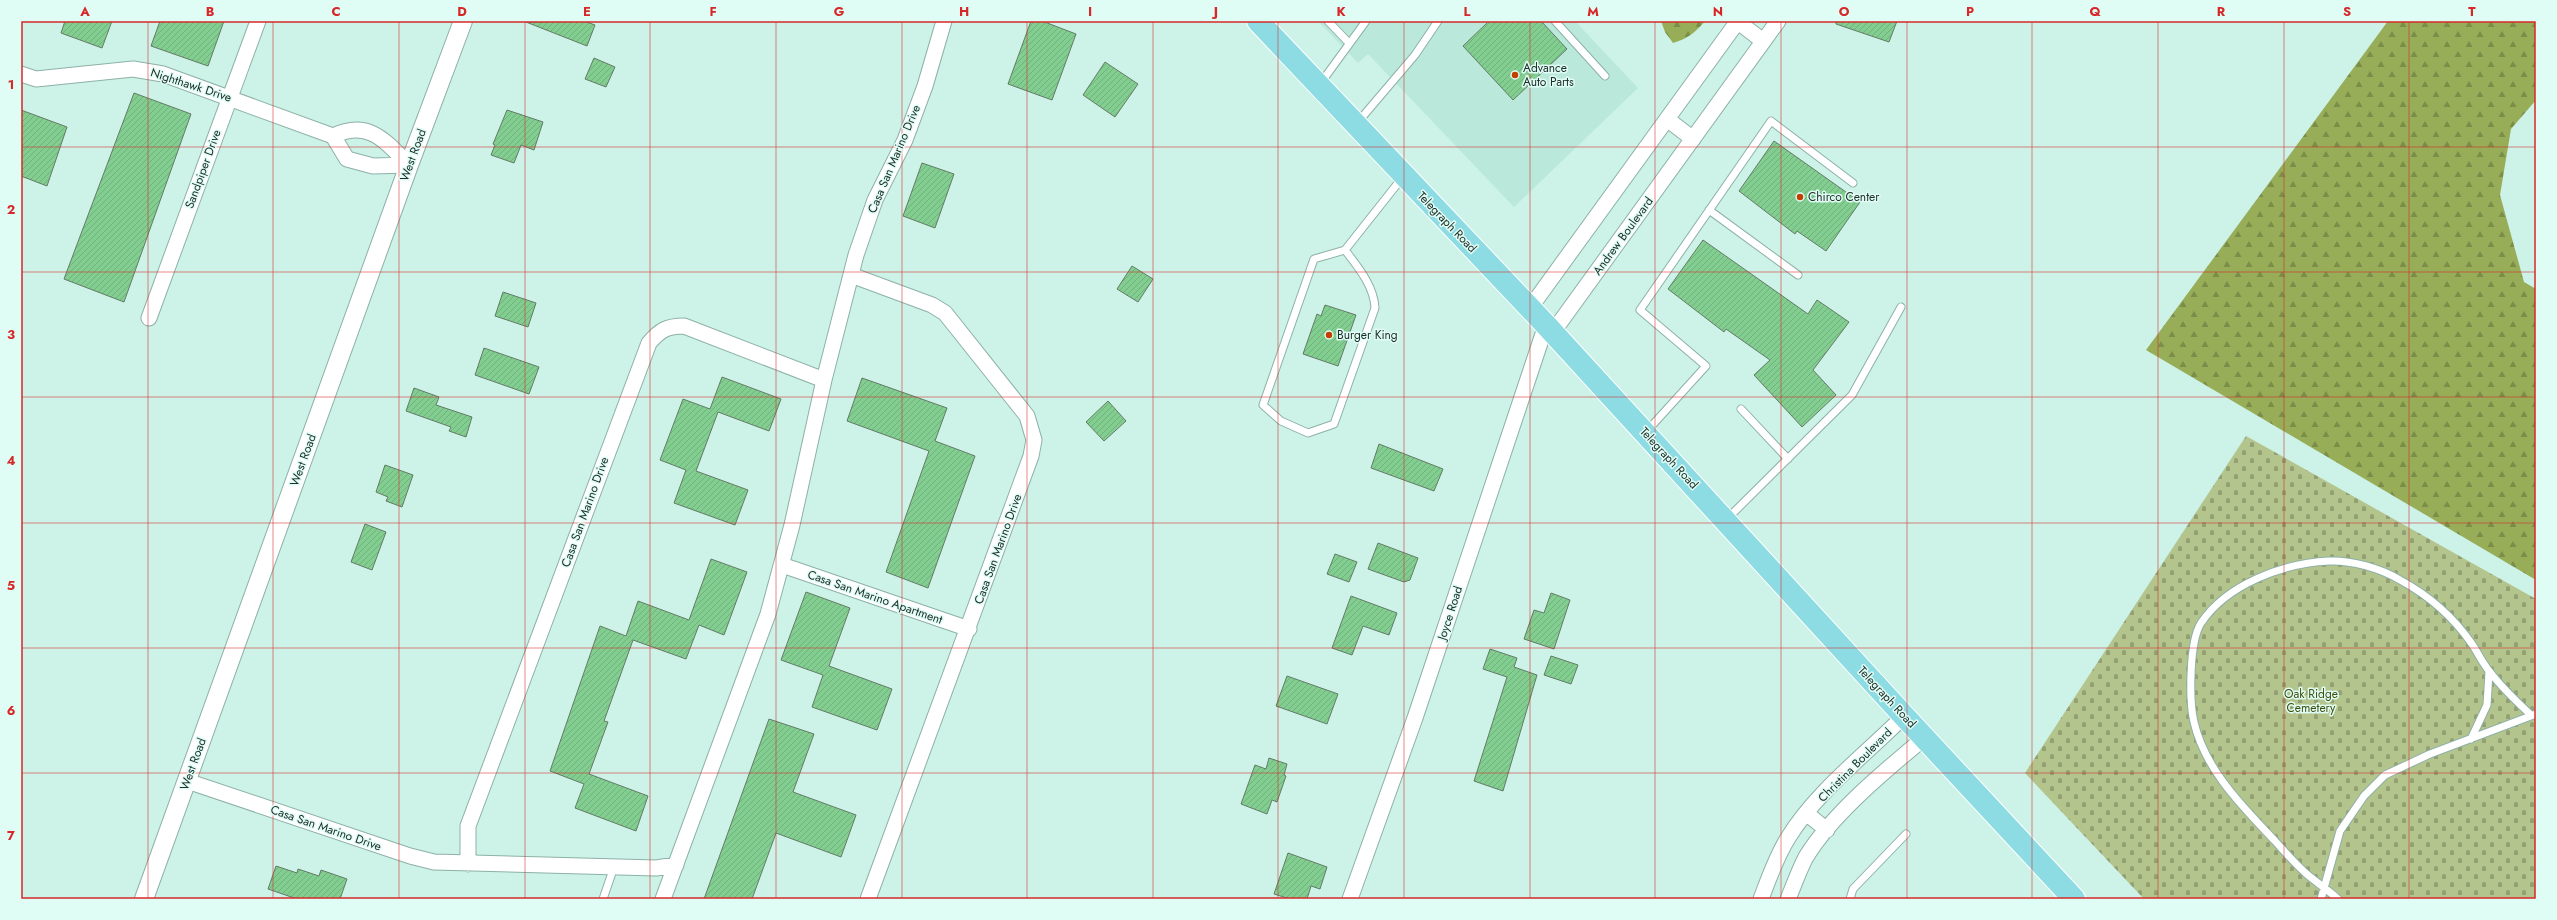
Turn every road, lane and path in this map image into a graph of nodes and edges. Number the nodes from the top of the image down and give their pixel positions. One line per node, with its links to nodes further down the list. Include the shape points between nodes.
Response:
1 (258, 21): 16 (street, Sandpiper Drive)
2 (464, 21): 21 (street, West Road)
3 (944, 21): 26 (street, Casa San Marino Drive, via 925,86 905,140 875,200)
4 (1258, 21): 15 (main road, Telegraph Road)
5 (1328, 21): 12 (lane)
6 (1366, 21): 12 (lane)
7 (1438, 21): 18 (lane, via 1415,55)
8 (1555, 21): 14 (lane)
9 (1738, 21): 11 (street); 17 (street)
10 (1778, 21): 11 (street, Andrew Boulevard)
11 (1763, 41): 20 (street, Andrew Boulevard)
12 (1349, 43): 15 (lane)
13 (21, 74): 16 (street, Nighthawk Drive, via 36,79 56,79 133,69 149,70)
14 (1605, 76)
15 (1319, 86): 18 (main road, Telegraph Road)
16 (229, 97): 19 (street, Nighthawk Drive); 30 (street, Sandpiper Drive)
17 (1667, 118): 20 (street); 29 (street)
18 (1355, 125): 22 (main road, Telegraph Road)
19 (333, 136): 21 (street, via 347,159 373,166); 21 (street, via 349,128 370,132 383,139)
20 (1693, 139): 31 (street, Andrew Boulevard)
21 (409, 165): 44 (street, West Road)
22 (1403, 176): 25 (lane); 29 (main road, Telegraph Road)
23 (1853, 183): 24 (lane, via 1771,121)
24 (1709, 210): 27 (lane); 34 (lane, via 1640,310 1706,366)
25 (1345, 250): 25 (lane, via 1314,259 1263,405 1281,421 1308,433 1334,424 1375,308 1375,298 1363,274)
26 (851, 274): 32 (street, Casa San Marino Drive); 38 (street, Casa San Marino Drive, via 932,305 944,313 1027,416 1032,427 1032,456)
27 (1798, 275)
28 (1901, 307): 35 (lane, via 1852,395)
29 (1530, 308): 31 (main road, Telegraph Road)
30 (149, 318)
31 (1549, 329): 34 (main road, Telegraph Road); 56 (street, Joyce Road)
32 (824, 380): 37 (street, Casa San Marino Drive); 48 (street, Casa San Marino Drive, via 684,326 669,326 658,331 649,343 468,826)
33 (1741, 410): 35 (lane)
34 (1646, 433): 36 (main road, Telegraph Road)
35 (1788, 459): 36 (lane)
36 (1726, 520): 41 (main road, Telegraph Road)
37 (782, 565): 38 (street, Casa San Marino Apartment); 49 (street, Casa San Marino Drive, via 768,614)
38 (969, 629): 55 (street, Casa San Marino Drive)
39 (2489, 672): 40 (lane); 43 (lane, via 2487,705); 51 (lane, via 2471,643 2447,616 2419,591 2398,578 2363,565 2330,561 2299,565 2259,578 2224,598 2201,624 2194,645 2192,684 2194,722 2207,757 2226,786 2251,816 2308,876)
40 (2534, 715): 43 (lane)
41 (1904, 716): 42 (main road, Telegraph Road); 45 (street, Christina Boulevard)
42 (1924, 738): 46 (street, Christina Boulevard, via 1861,794); 60 (main road, Telegraph Road)
43 (2471, 739): 51 (lane, via 2385,775 2364,796 2340,831)
44 (187, 780): 48 (street, Casa San Marino Drive, via 410,856 434,862); 52 (street, West Road)
45 (1806, 813): 46 (street); 57 (street, Christina Boulevard, via 1785,843)
46 (1827, 830): 58 (street, Christina Boulevard, via 1807,856)
47 (1906, 834): 59 (lane, via 1854,889)
48 (468, 864): 50 (street, Casa San Marino Drive)
49 (676, 865): 50 (street, Casa San Marino Drive, via 656,868); 54 (street, Casa San Marino Drive)
50 (614, 867): 53 (lane)
51 (2326, 888): 61 (lane); 62 (lane)
52 (144, 899)
53 (603, 899)
54 (663, 899)
55 (868, 899)
56 (1350, 899)
57 (1761, 899)
58 (1788, 899)
59 (1850, 899)
60 (2074, 899)
61 (2321, 899)
62 (2338, 899)

